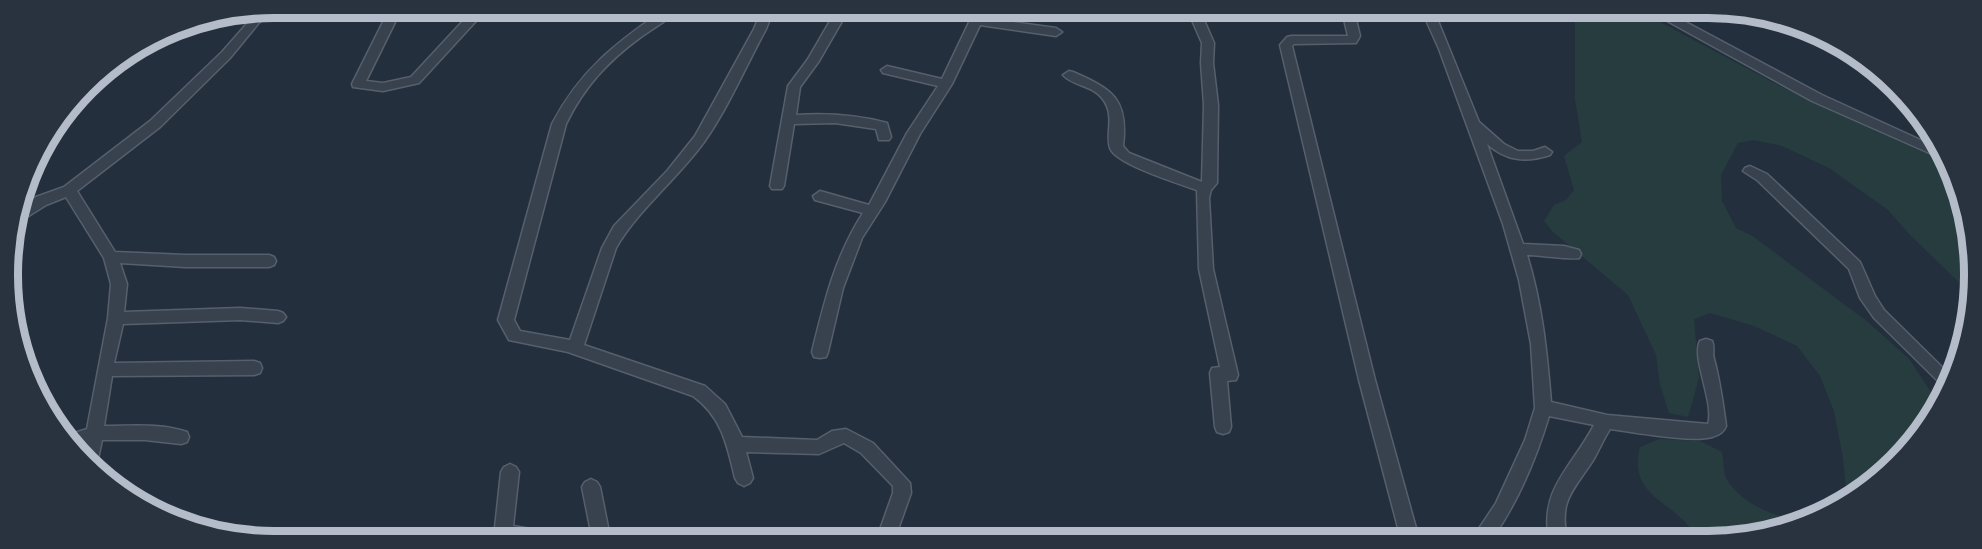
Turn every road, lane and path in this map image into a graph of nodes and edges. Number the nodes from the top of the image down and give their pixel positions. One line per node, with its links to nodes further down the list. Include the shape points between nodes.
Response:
1 (391, 18): 2 (street, via 358,84 383,87 415,80)
2 (473, 18)
3 (660, 18): 36 (street, via 611,52 587,76 568,104 558,124 506,320 514,336)
4 (764, 18): 36 (street, via 700,138 619,230)
5 (838, 18): 17 (street, via 794,86)
6 (978, 18): 16 (street)
7 (993, 18): 13 (street)
8 (1197, 18): 24 (street, via 1208,43 1210,84 1210,183)
9 (1350, 18): 55 (street, via 1352,40 1296,39 1286,45)
10 (1431, 18): 18 (street)
11 (1669, 18): 20 (street, via 1816,98)
12 (257, 19): 25 (street, via 176,105)
13 (1056, 32)
14 (887, 70): 16 (street)
15 (1069, 75): 24 (street, via 1106,93 1114,111 1116,147 1124,156)
16 (946, 84): 27 (street)
17 (788, 120): 19 (street, via 819,118 871,123 882,126); 23 (street)
18 (1473, 122): 21 (street, via 1513,155 1522,158); 29 (street)
19 (884, 136)
20 (1933, 151)
21 (1545, 152)
22 (1750, 171): 40 (street, via 1762,177 1855,266 1879,314)
23 (777, 186)
24 (1204, 188): 43 (street, via 1206,269 1230,375 1218,373)
25 (69, 190): 28 (street); 31 (street)
26 (820, 196): 27 (street)
27 (872, 211): 37 (street, via 845,260)
28 (26, 212)
29 (1518, 249): 30 (street); 41 (street, via 1539,344)
30 (1574, 254)
31 (111, 257): 32 (street); 34 (street, via 119,284)
32 (269, 261)
33 (278, 317): 34 (street, via 240,314)
34 (116, 318): 39 (street)
35 (1706, 345): 42 (street, via 1718,426 1710,431 1695,431)
36 (573, 348): 47 (street, via 699,391 724,412)
37 (820, 352)
38 (254, 368): 39 (street)
39 (105, 370): 44 (street)
40 (1942, 377)
41 (1543, 408): 42 (street); 56 (street, via 1503,508)
42 (1607, 423): 57 (street, via 1561,490 1554,516)
43 (1223, 427)
44 (96, 433): 45 (street); 46 (street); 48 (street)
45 (181, 437)
46 (78, 439)
47 (737, 444): 50 (street); 54 (street, via 819,447 838,436 846,436 861,444 901,483 902,493)
48 (92, 455)
49 (510, 472): 52 (street)
50 (744, 478)
51 (591, 487): 53 (street)
52 (503, 531)
53 (600, 531)
54 (888, 531)
55 (1408, 531)
56 (1487, 531)
57 (1557, 531)

